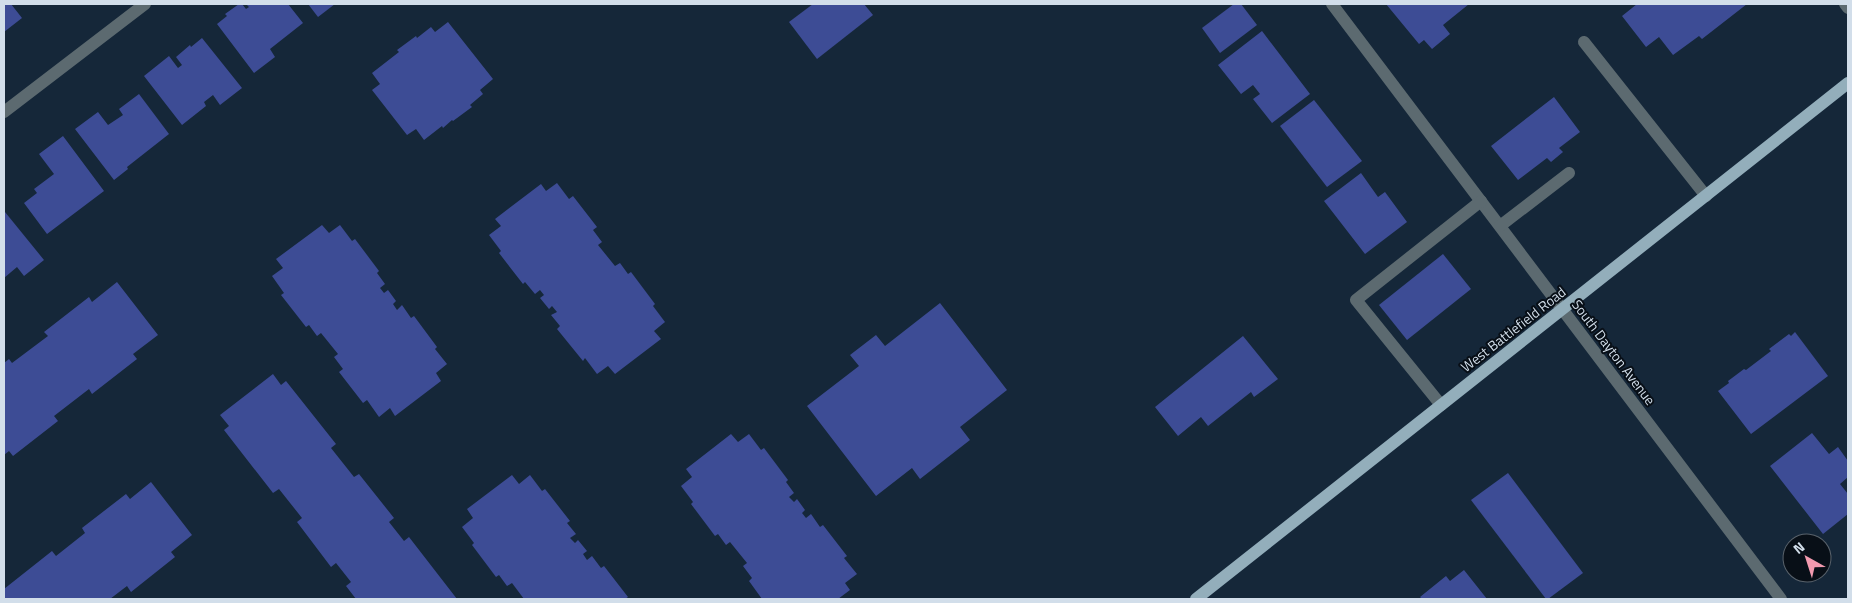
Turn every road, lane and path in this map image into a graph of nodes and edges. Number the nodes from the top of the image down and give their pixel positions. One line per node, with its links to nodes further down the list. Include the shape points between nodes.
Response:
1 (146, 4): 7 (street)
2 (1332, 4): 10 (street, South Dayton Avenue)
3 (1845, 4): 4 (street)
4 (1848, 8)
5 (1584, 42): 9 (street)
6 (1848, 83): 9 (main road, West Battlefield Road)
7 (4, 112)
8 (1569, 173): 11 (street)
9 (1706, 196): 12 (main road, West Battlefield Road)
10 (1481, 200): 11 (street, South Dayton Avenue); 13 (street, via 1356,300)
11 (1500, 226): 12 (street, South Dayton Avenue)
12 (1563, 308): 13 (main road, West Battlefield Road); 15 (street, South Dayton Avenue)
13 (1441, 405): 14 (main road, West Battlefield Road)
14 (1196, 599)
15 (1781, 599)

